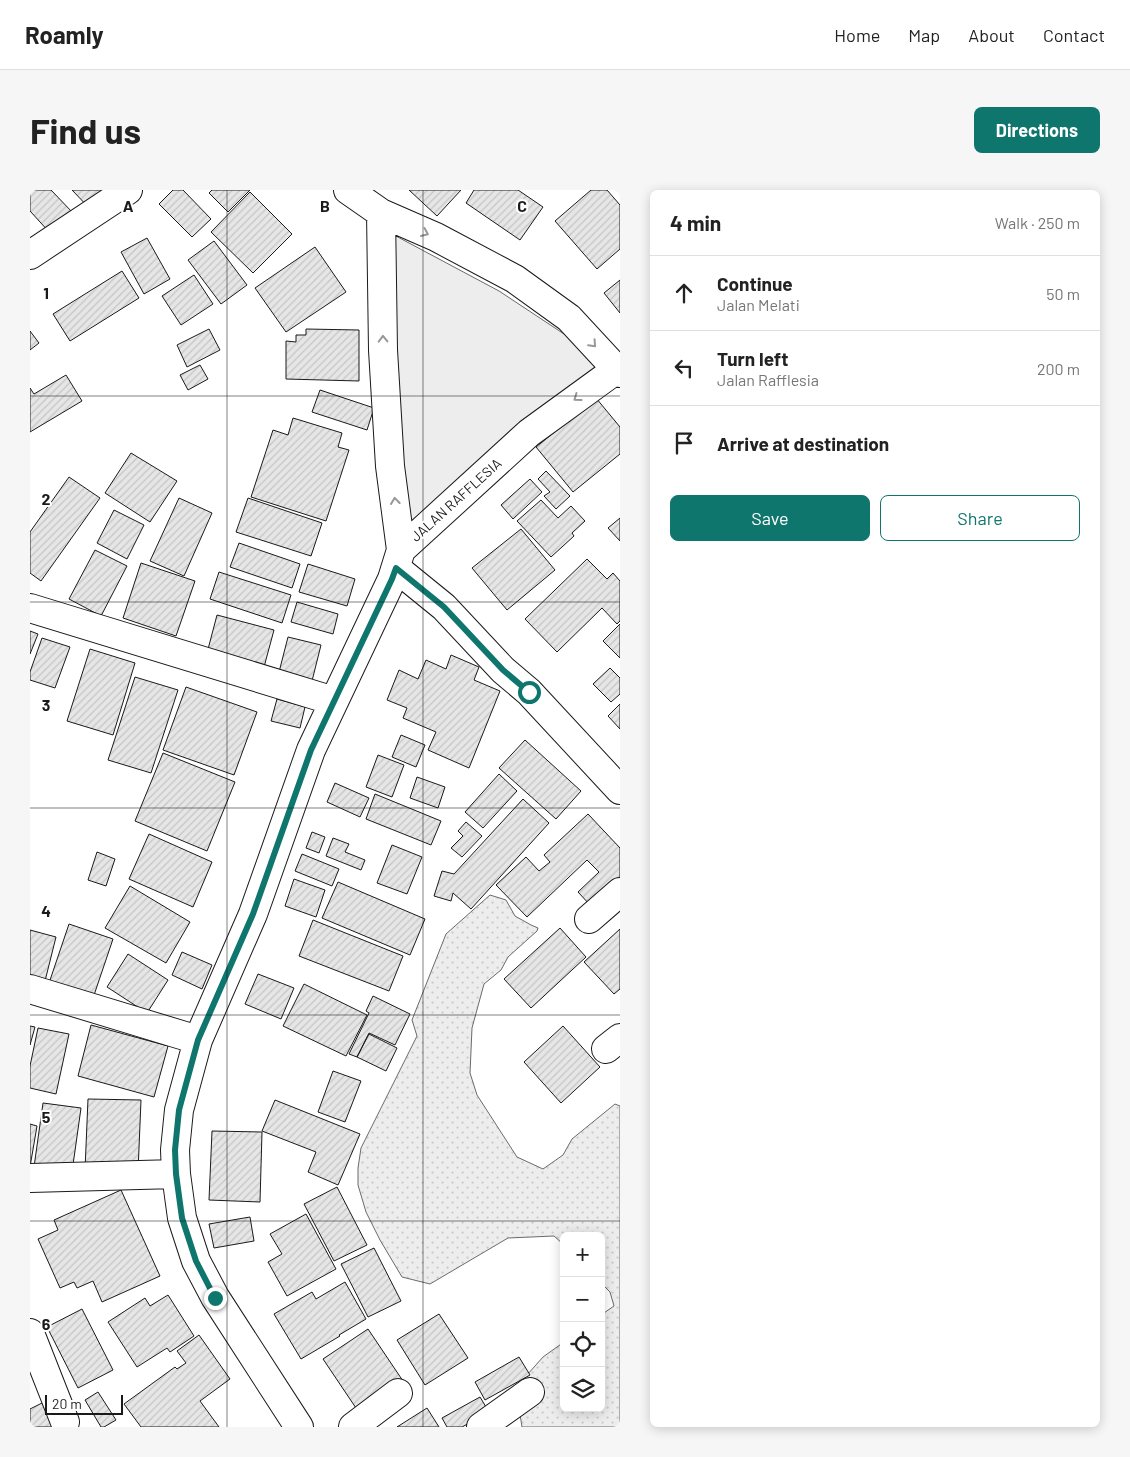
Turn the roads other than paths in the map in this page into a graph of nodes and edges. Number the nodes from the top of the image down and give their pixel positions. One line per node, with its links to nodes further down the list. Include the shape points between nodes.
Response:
1 (128, 190): 4 (street)
2 (348, 190): 3 (street, JALAN RAFFLESIA)
3 (381, 213): 5 (street, JALAN RAFFLESIA, one-way to 5, via 436,237 515,279 569,318); 6 (street, one-way to 3, via 385,379)
4 (30, 255)
5 (618, 371): 6 (street, JALAN RAFFLESIA, one-way to 6, via 529,433)
6 (398, 559): 8 (street, JALAN RAFFLESIA, via 392,579); 9 (street)
7 (30, 608): 8 (street)
8 (334, 701): 13 (street, JALAN RAFFLESIA, via 311,750 253,914)
9 (620, 790)
10 (620, 892): 11 (street)
11 (589, 920)
12 (30, 989): 13 (street)
13 (198, 1040): 14 (street, JALAN RAFFLESIA, via 179,1110)
14 (176, 1174): 15 (street); 20 (street, JALAN RAFFLESIA, via 182,1218 196,1261 215,1298)
15 (30, 1178)
16 (30, 1333): 19 (street)
17 (530, 1392): 22 (street)
18 (398, 1393): 21 (street)
19 (65, 1422)
20 (299, 1427)
21 (353, 1427)
22 (481, 1427)

